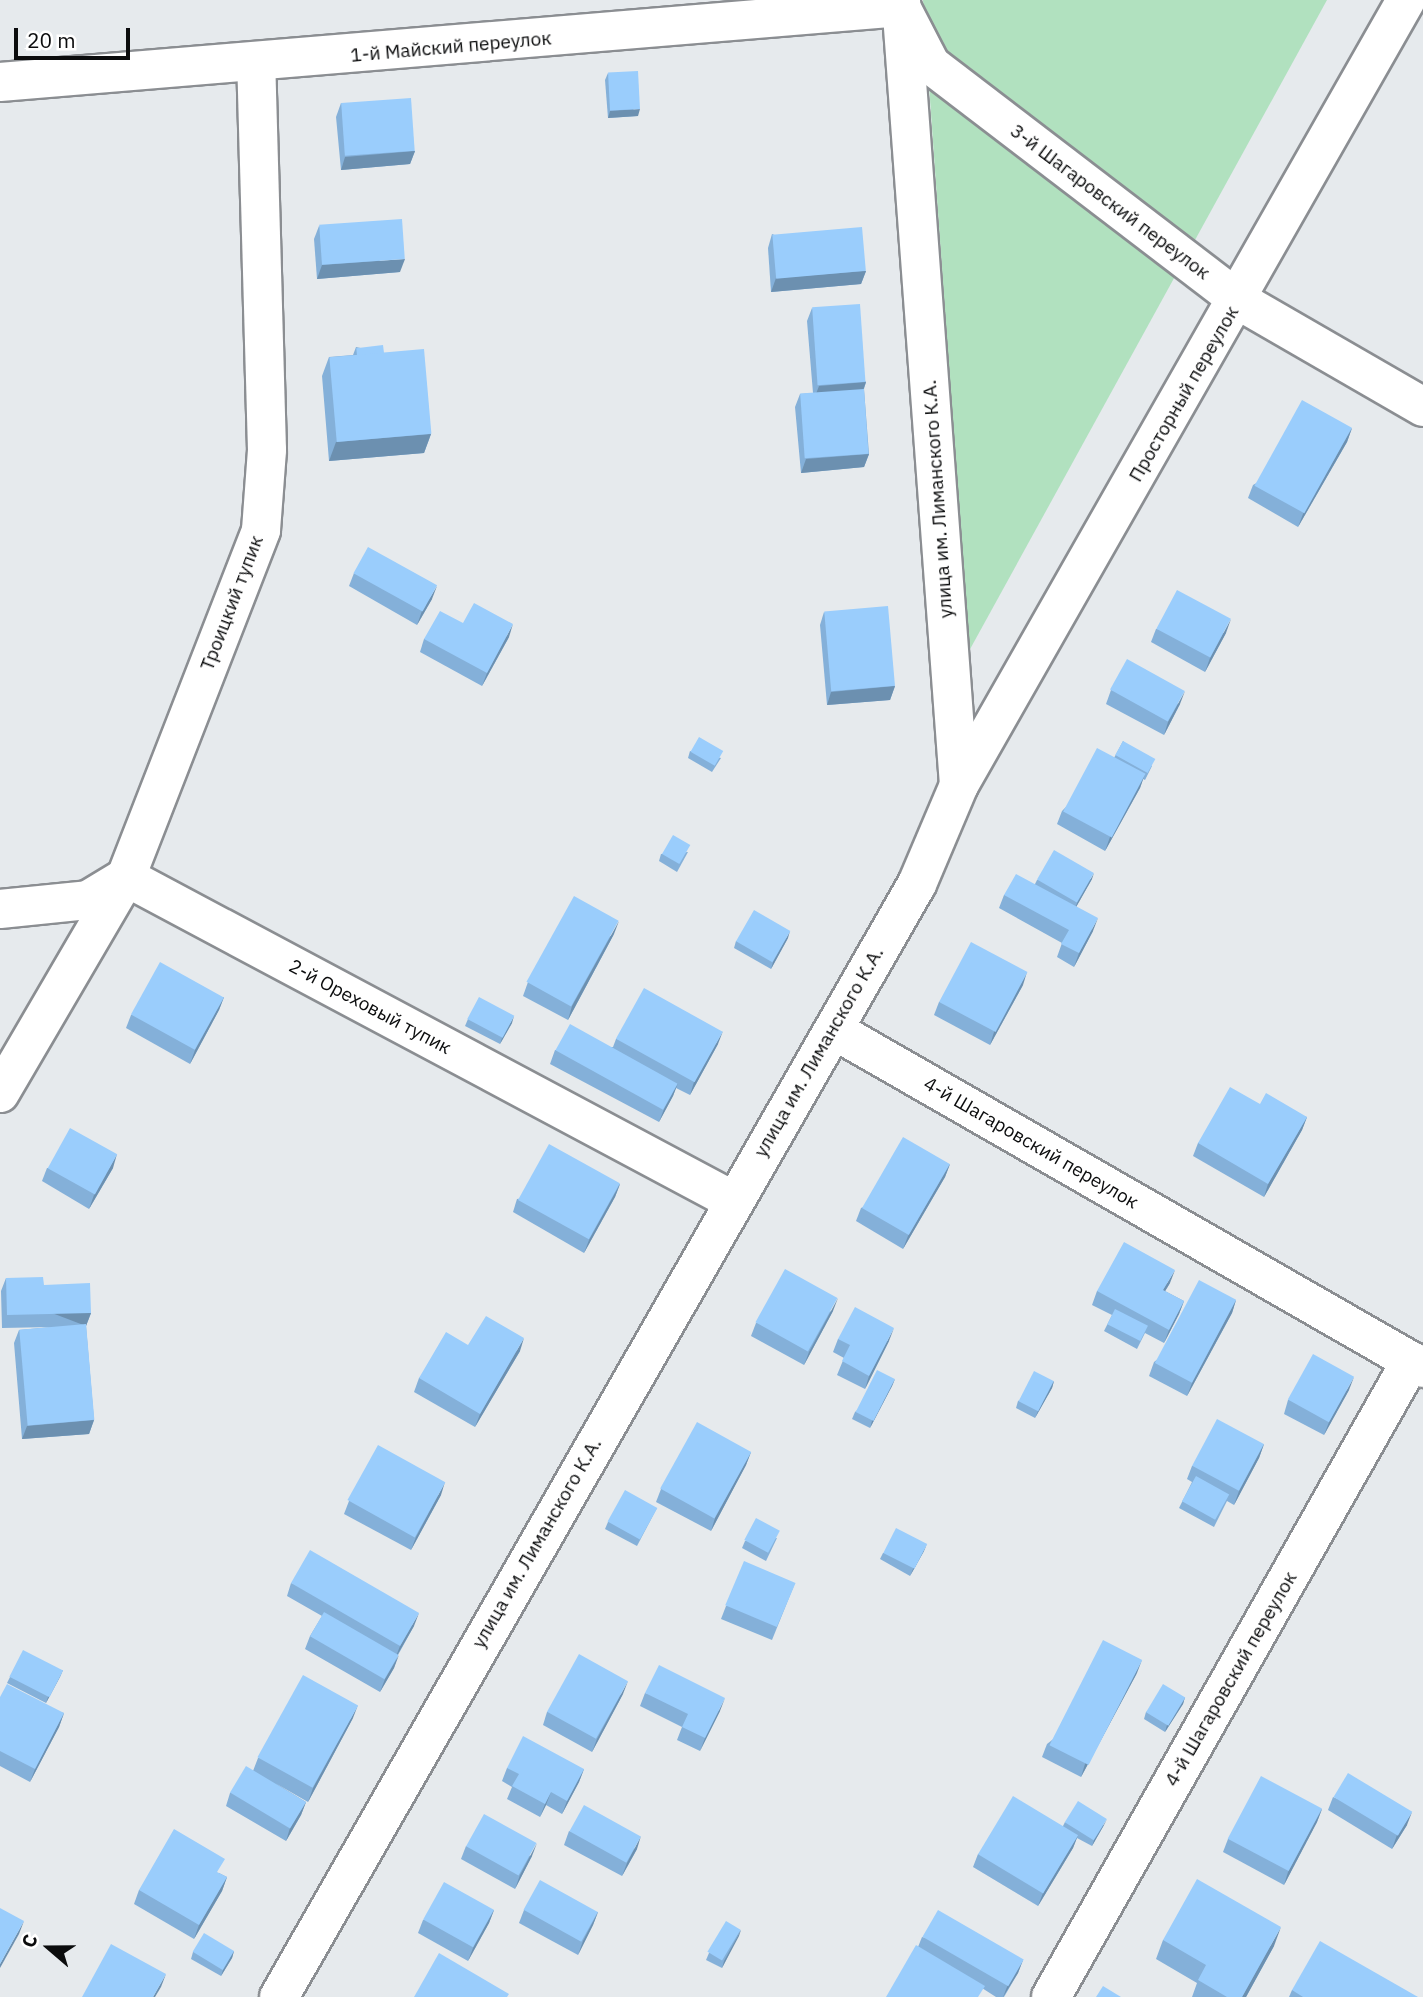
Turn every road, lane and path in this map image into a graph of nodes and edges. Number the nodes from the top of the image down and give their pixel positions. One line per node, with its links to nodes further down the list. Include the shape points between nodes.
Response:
1 (1406, 0): 5 (street, Просторный переулок)
2 (901, 3): 3 (street, 1-й Майский переулок); 5 (street, 3-й Шагаровский переулок, via 932,65); 7 (street, улица им. Лиманского К.А.)
3 (256, 64): 4 (street, 1-й Майский переулок); 8 (street, Троицкий тупик, via 267,450 261,530)
4 (0, 82)
5 (1238, 300): 6 (street, 3-й Шагаровский переулок); 7 (street, Просторный переулок)
6 (1423, 407)
7 (959, 785): 10 (street, улица им. Лиманского К.А., via 917,884)
8 (126, 877): 9 (street, via 88,900); 11 (street, Троицкий тупик); 12 (street, 2-й Ореховый тупик)
9 (0, 909)
10 (834, 1030): 12 (street, улица им. Лиманского К.А.); 13 (street, 4-й Шагаровский переулок)
11 (0, 1093)
12 (732, 1200): 14 (street, улица им. Лиманского К.А.)
13 (1417, 1365): 15 (street, 4-й Шагаровский переулок)
14 (279, 1997)
15 (1051, 1997)

